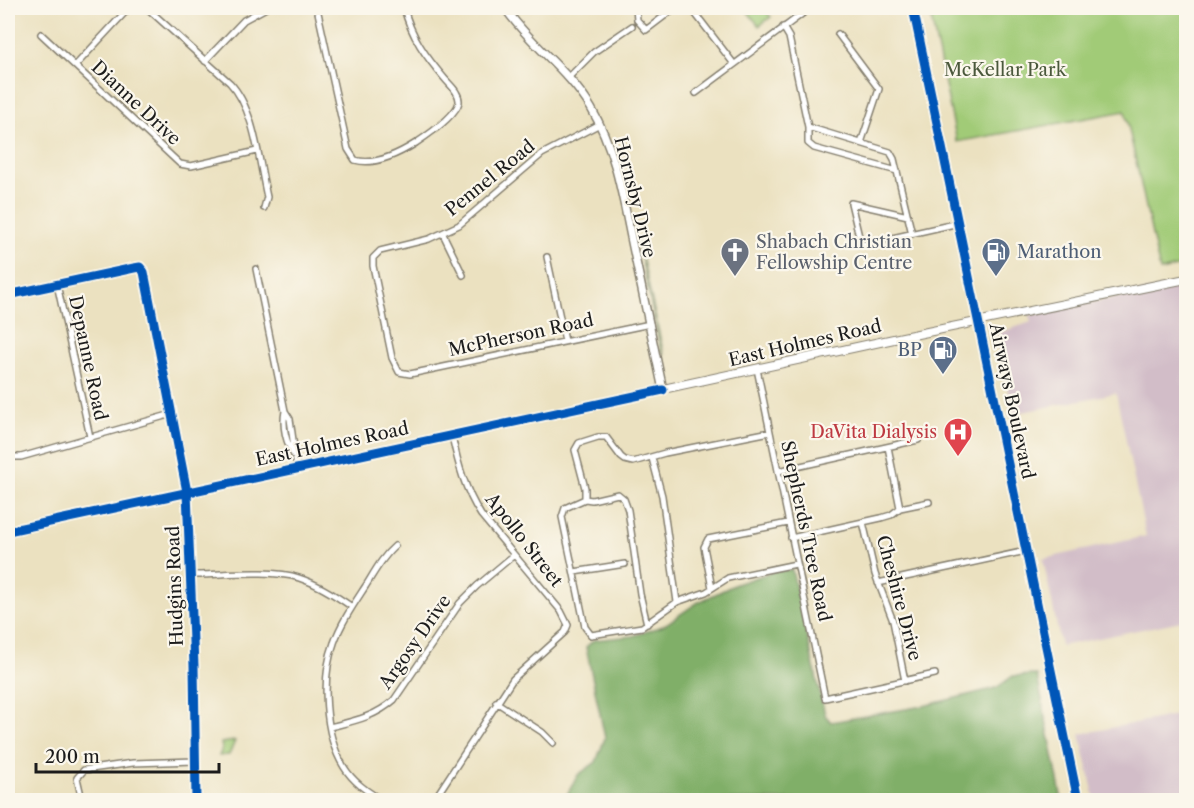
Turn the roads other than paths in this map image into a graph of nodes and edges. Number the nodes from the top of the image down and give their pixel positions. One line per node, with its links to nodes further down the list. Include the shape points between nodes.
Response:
1 (129, 8): 18 (street)
2 (147, 8): 16 (street)
3 (266, 8): 16 (street, via 244,20)
4 (317, 8): 5 (street, via 348,149 355,160 366,162 404,150 441,124 458,104 456,92 416,42)
5 (404, 8)
6 (505, 8): 19 (street, Hornsby Drive)
7 (636, 8): 8 (street, via 637,20 646,30)
8 (675, 8)
9 (691, 8): 17 (street)
10 (913, 8): 28 (main road, Airways Boulevard)
11 (806, 9): 13 (street)
12 (632, 26): 19 (street, via 594,52)
13 (783, 27): 17 (street); 22 (street, via 789,37)
14 (40, 34): 18 (street, Dianne Drive)
15 (838, 34): 23 (street, via 879,89)
16 (205, 61): 24 (street, via 241,98)
17 (734, 64): 20 (street)
18 (75, 66): 24 (street, Dianne Drive, via 180,164 191,166)
19 (568, 77): 21 (street, Hornsby Drive)
20 (696, 93)
21 (600, 124): 29 (street, Pennel Road, via 542,154 469,219); 38 (street, Hornsby Drive, via 617,169)
22 (808, 127): 23 (street); 25 (street, via 808,143 814,148)
23 (861, 143): 25 (street, via 890,152)
24 (257, 151): 26 (street, via 267,197)
25 (897, 171): 27 (street)
26 (264, 208)
27 (908, 216): 30 (street); 30 (street, via 851,203 861,245)
28 (959, 223): 30 (street); 37 (main road, Airways Boulevard)
29 (443, 234): 33 (street); 41 (street, Pennel Road, via 384,250 373,258 392,358)
30 (912, 234)
31 (547, 257): 39 (street)
32 (256, 269): 51 (street, via 285,411 290,419)
33 (463, 275)
34 (1186, 279): 37 (main road, East Holmes Road)
35 (57, 284): 36 (street); 43 (street, Hudgins Road, via 140,267 146,279); 46 (street, Depanne Road)
36 (8, 295)
37 (978, 321): 40 (main road, East Holmes Road); 62 (main road, Airways Boulevard)
38 (650, 324): 39 (street, McPherson Road); 42 (street, Hornsby Drive)
39 (565, 341): 41 (street, McPherson Road, via 410,374)
40 (757, 369): 42 (main road, East Holmes Road); 44 (street, Shepherds Tree Road)
41 (399, 372)
42 (663, 390): 45 (main road, East Holmes Road)
43 (172, 414): 46 (street); 53 (street, Hudgins Road)
44 (770, 432): 50 (street); 52 (street, Shepherds Tree Road)
45 (452, 436): 51 (main road, East Holmes Road); 63 (street, Apollo Street, via 471,497)
46 (90, 437): 49 (street, via 21,457)
47 (918, 440): 48 (street)
48 (888, 447): 52 (street); 56 (street)
49 (9, 453)
50 (652, 458): 54 (street, via 625,460 606,437 579,443 575,450); 70 (street, via 662,496)
51 (297, 468): 53 (main road, East Holmes Road)
52 (778, 471): 58 (street, Shepherds Tree Road)
53 (187, 492): 59 (main road, East Holmes Road); 67 (street, Hudgins Road)
54 (585, 499): 66 (street, via 562,513); 72 (street, via 618,494 624,499)
55 (929, 502): 56 (street)
56 (900, 508): 57 (street, via 886,517)
57 (863, 522): 60 (street); 68 (street, Cheshire Drive)
58 (788, 523): 60 (street, Shepherds Tree Road); 69 (street, via 708,539 704,547)
59 (8, 531)
60 (791, 538): 65 (street, Shepherds Tree Road)
61 (394, 546): 71 (street)
62 (1026, 551): 68 (street); 83 (main road, Airways Boulevard)
63 (514, 555): 75 (street, Apollo Street, via 561,611 568,625 565,633 519,671); 76 (street, Argosy Drive, via 460,603 394,700 365,718)
64 (624, 564): 66 (street)
65 (796, 564): 69 (street, via 733,576); 74 (street, Shepherds Tree Road, via 825,698)
66 (574, 572): 72 (street, via 585,627 591,635)
67 (190, 576): 71 (street, via 297,577); 78 (street, Hudgins Road)
68 (878, 583): 74 (street, Cheshire Drive, via 893,621)
69 (712, 588): 70 (street)
70 (677, 602): 72 (street)
71 (352, 607): 76 (street, via 333,644 326,681)
72 (647, 624)
73 (935, 674): 74 (street)
74 (905, 681)
75 (496, 702): 77 (street); 82 (street)
76 (330, 727): 81 (street, via 344,767 361,787)
77 (553, 743)
78 (195, 761): 79 (street, via 88,769 80,773 76,783); 80 (street, Hudgins Road)
79 (82, 801)
80 (196, 801)
81 (381, 801)
82 (434, 801)
83 (1078, 801)

